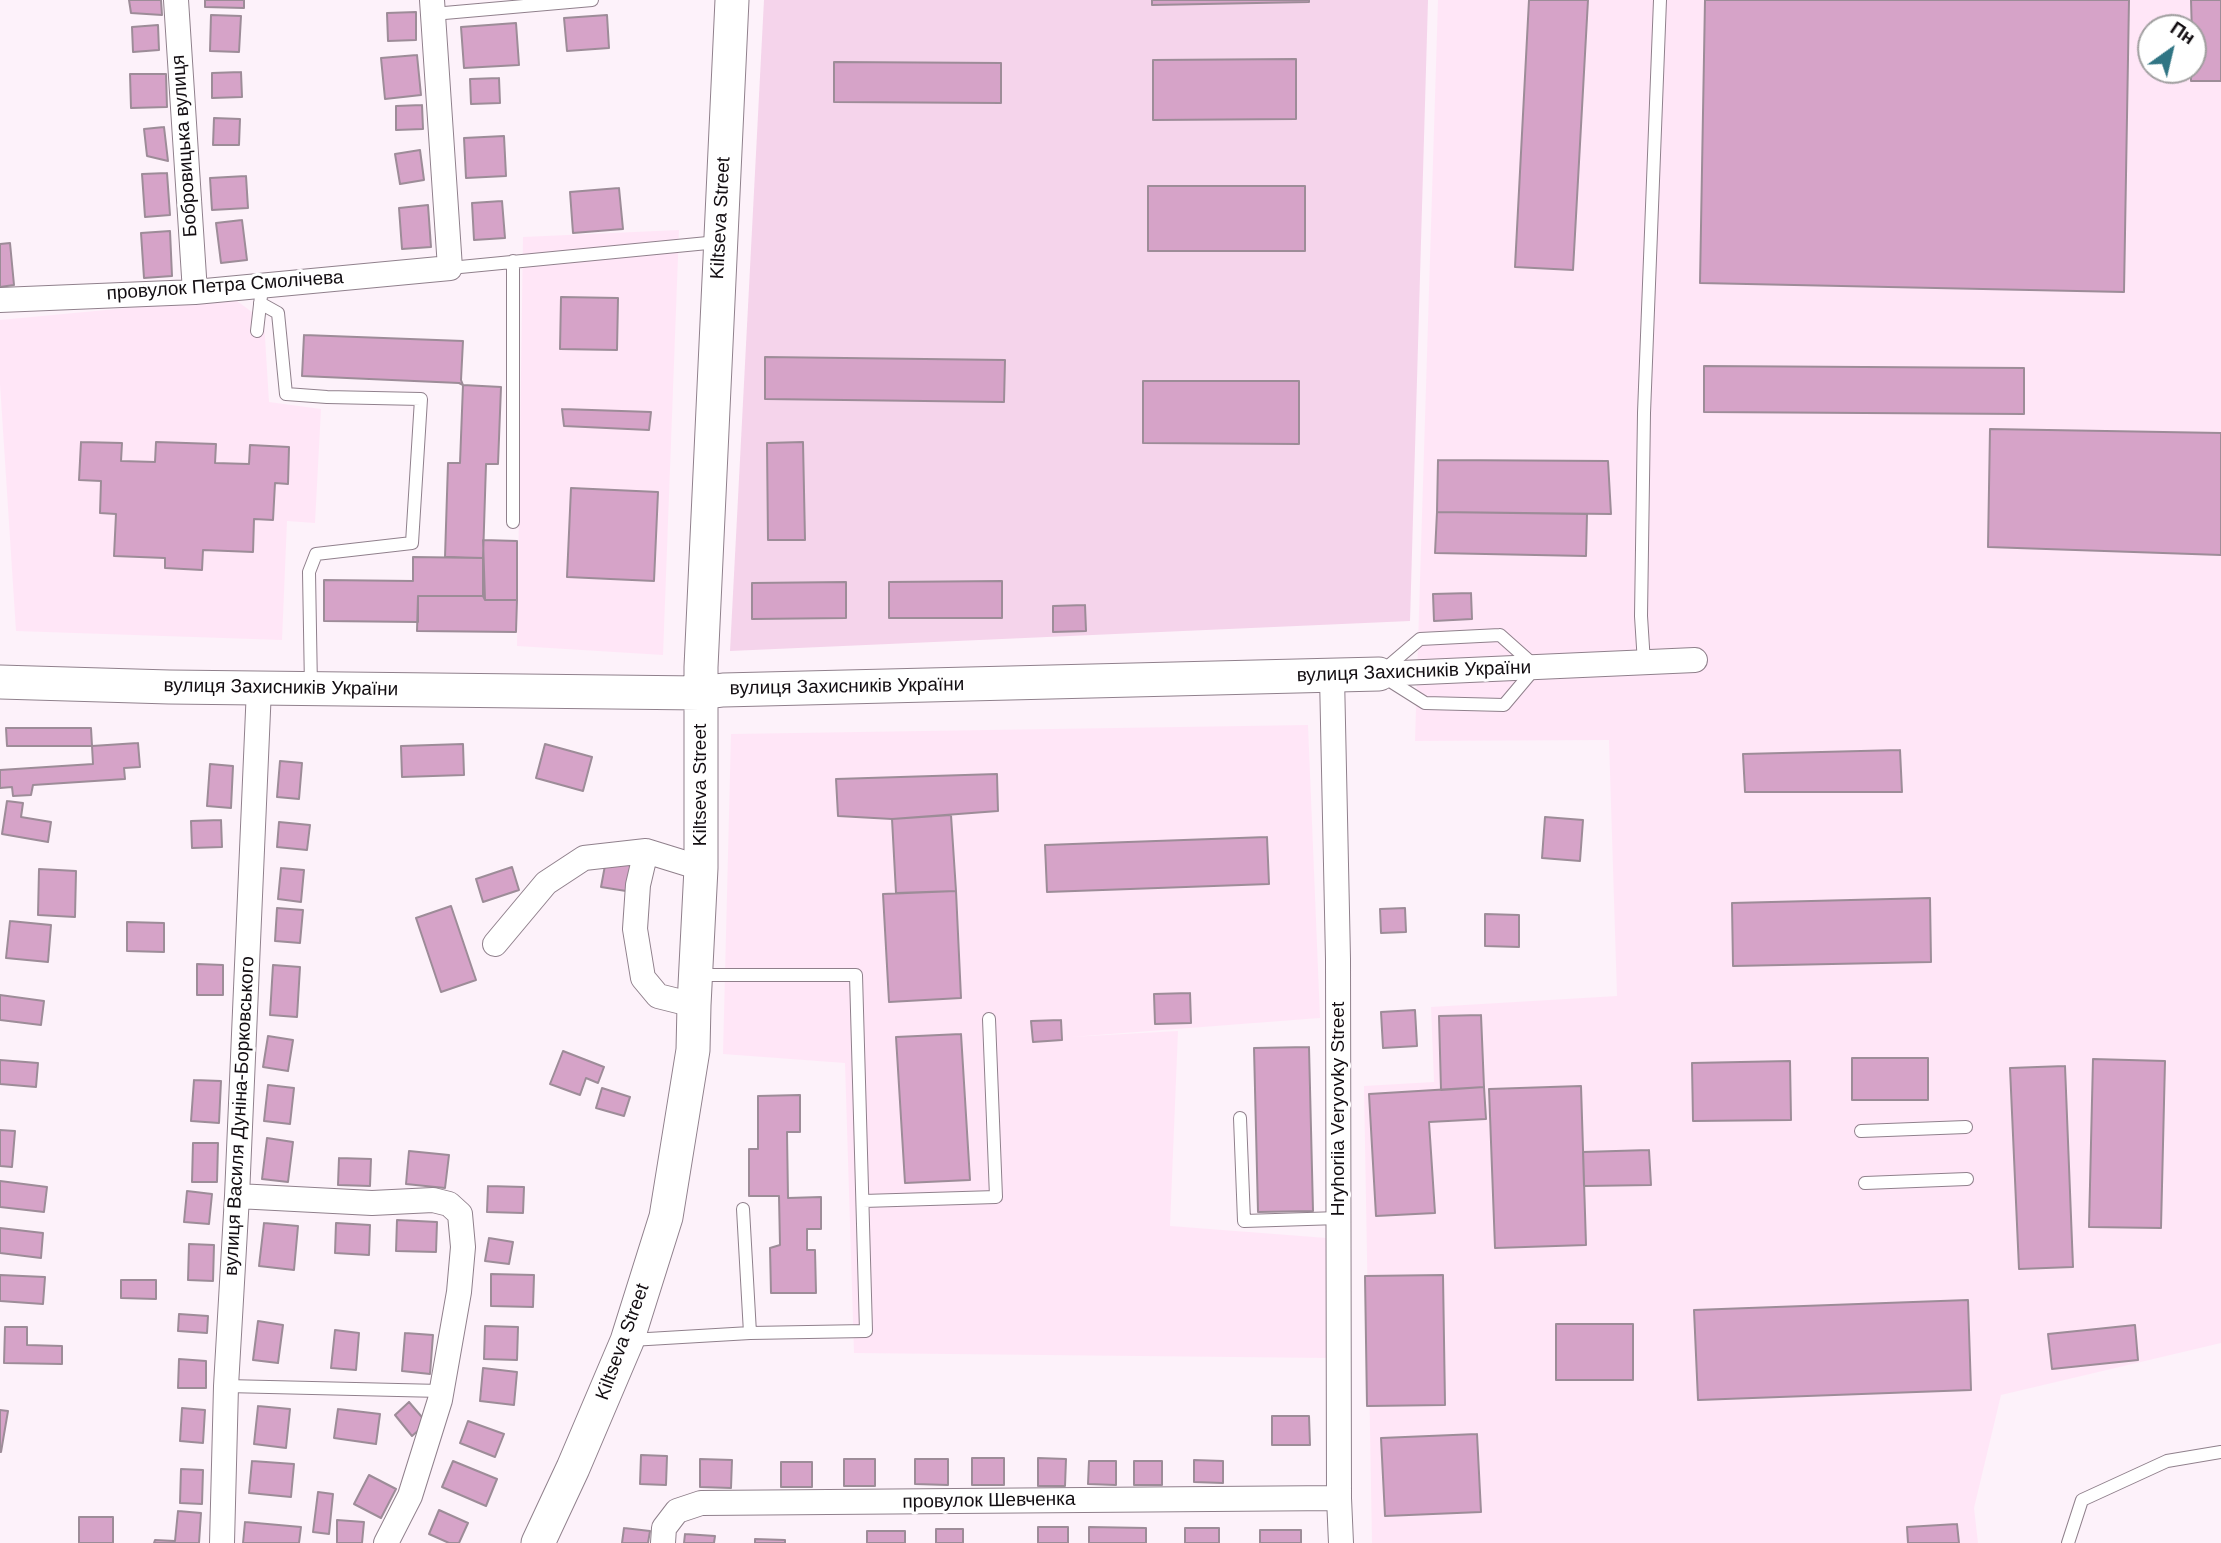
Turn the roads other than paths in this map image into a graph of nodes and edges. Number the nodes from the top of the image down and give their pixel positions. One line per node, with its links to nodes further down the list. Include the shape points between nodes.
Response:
1 (176, 0): 9 (street, Бобровицька вулиця)
2 (592, 0): 5 (lane)
3 (732, 0): 6 (main road, Kiltseva Street)
4 (1660, 0): 15 (lane, via 1644,426)
5 (433, 7): 8 (street)
6 (720, 242): 7 (lane); 22 (main road, Kiltseva Street)
7 (513, 261): 8 (lane); 13 (lane)
8 (450, 268): 10 (street, провулок Петра Смолічева)
9 (195, 292): 10 (street, провулок Петра Смолічева); 11 (street, провулок Петра Смолічева)
10 (261, 294): 12 (lane); 21 (lane, via 278,313 286,394 421,399 412,542 316,554 309,572)
11 (0, 300)
12 (257, 331)
13 (513, 522)
14 (1695, 660): 15 (street, вулиця Захисників України)
15 (1644, 663): 16 (street, вулиця Захисників України)
16 (1536, 667): 17 (street, вулиця Захисників України); 17 (lane, via 1500,635 1420,639); 17 (lane, via 1504,705 1424,703)
17 (1379, 674): 18 (main road, вулиця Захисників України)
18 (1332, 676): 22 (main road, вулиця Захисників України); 36 (street, Hryhoriia Veryovky Street)
19 (0, 682): 20 (main road, вулиця Захисників України)
20 (259, 688): 21 (main road, вулиця Захисників України); 33 (street, вулиця Василя Дуніна-Борковського)
21 (311, 688): 22 (main road, вулиця Захисників України)
22 (700, 693): 24 (main road, Kiltseva Street)
23 (646, 851): 24 (street); 25 (street, via 584,858 546,883); 26 (street, via 635,929 643,978 658,996)
24 (701, 869): 26 (main road, Kiltseva Street)
25 (495, 944)
26 (694, 990): 34 (lane, via 856,975); 38 (main road, Kiltseva Street, via 693,1050 666,1217)
27 (989, 1019): 34 (lane, via 996,1197)
28 (1240, 1118): 36 (lane, via 1244,1221)
29 (1966, 1127): 30 (lane)
30 (1861, 1131)
31 (1967, 1179): 32 (lane)
32 (1865, 1183)
33 (237, 1196): 39 (street, вулиця Василя Дуніна-Борковського); 40 (street, via 372,1203 433,1200 449,1204 460,1214 459,1292)
34 (863, 1201): 37 (lane, via 866,1331)
35 (743, 1209): 37 (lane)
36 (1339, 1218): 42 (street, Hryhoriia Veryovky Street)
37 (750, 1333): 38 (lane)
38 (627, 1340): 45 (main road, Kiltseva Street)
39 (226, 1386): 40 (lane); 43 (street, вулиця Василя Дуніна-Борковського)
40 (441, 1391): 44 (street, via 410,1496)
41 (2221, 1452): 48 (lane, via 2167,1461 2082,1500)
42 (1339, 1498): 46 (street, провулок Шевченка, via 701,1503 677,1511 664,1528); 47 (street, Hryhoriia Veryovky Street)
43 (222, 1543)
44 (386, 1543)
45 (538, 1543)
46 (663, 1543)
47 (1341, 1543)
48 (2068, 1543)

